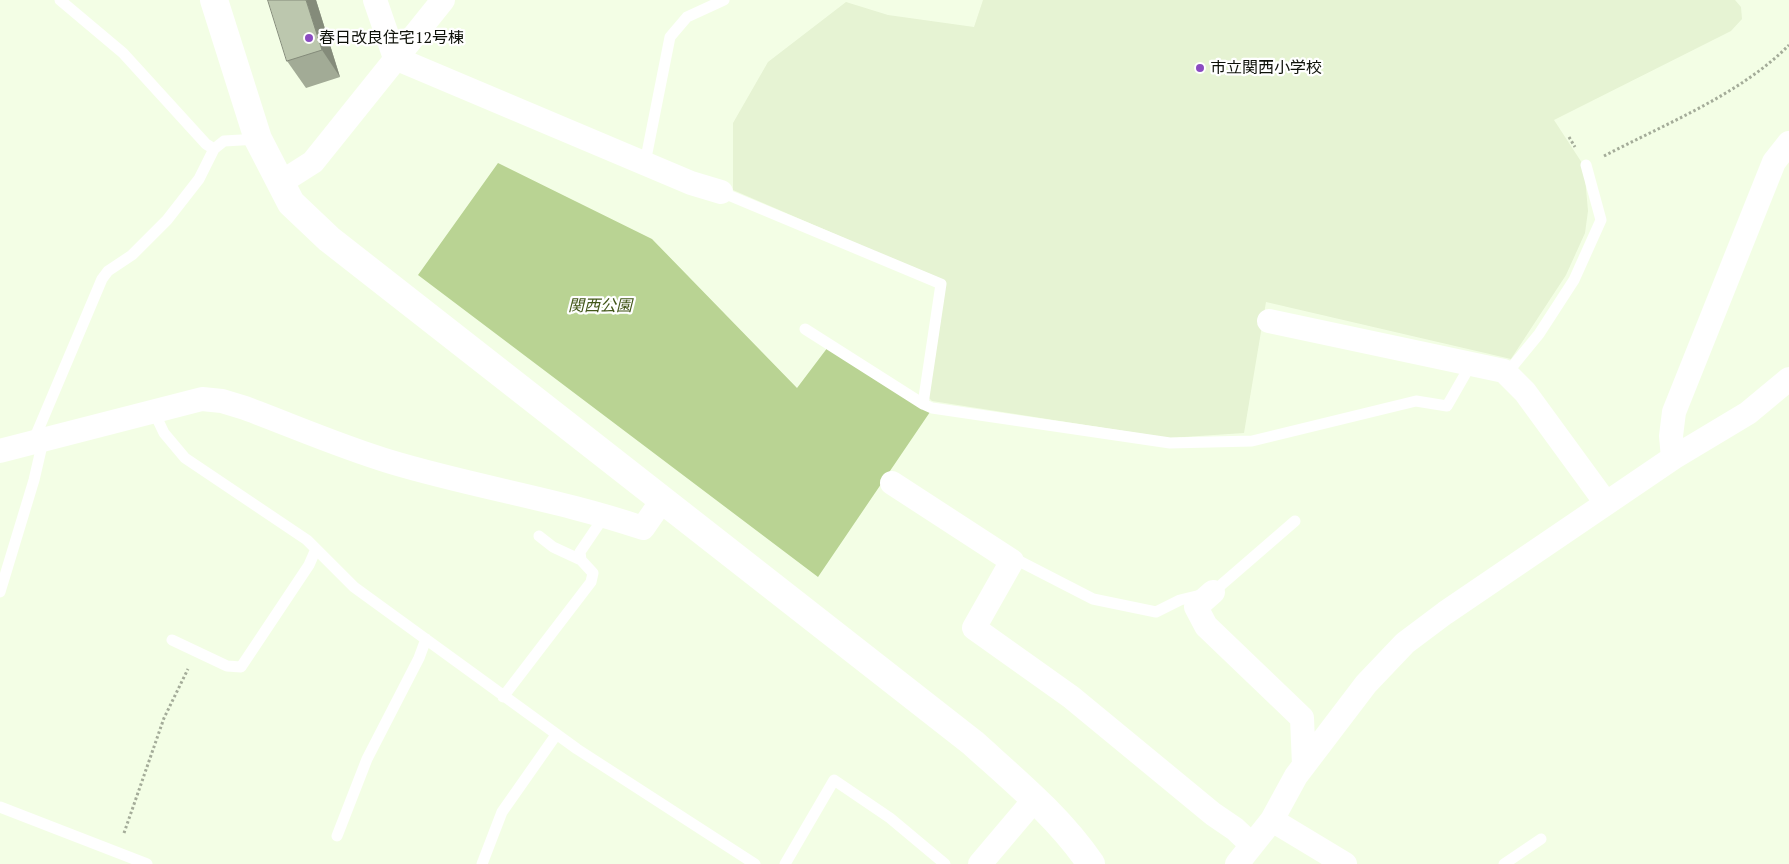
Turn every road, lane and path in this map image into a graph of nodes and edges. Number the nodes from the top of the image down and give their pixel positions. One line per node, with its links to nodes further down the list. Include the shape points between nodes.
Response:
1 (60, 0): 11 (lane, via 122,53)
2 (214, 0): 9 (street)
3 (375, 0): 7 (street)
4 (443, 0): 7 (street)
5 (724, 0): 12 (lane, via 687,17 670,38)
6 (1789, 46): 13 (path, via 1726,92)
7 (395, 58): 12 (street); 14 (street, via 314,162)
8 (1569, 137): 13 (path)
9 (258, 139): 11 (lane, via 224,141); 14 (street)
10 (1789, 143): 25 (street, via 1774,162 1674,412)
11 (214, 149): 23 (lane, via 198,179 167,220 102,279)
12 (645, 163): 15 (street)
13 (1586, 165): 19 (lane, via 1601,220 1574,280 1539,334)
14 (280, 184): 27 (street, via 291,203 329,239)
15 (720, 192): 21 (lane, via 941,284)
16 (1268, 321): 18 (street)
17 (805, 329): 21 (lane)
18 (1470, 364): 19 (street); 21 (lane, via 1447,406 1416,401 1252,441 1170,442 932,408)
19 (1506, 373): 28 (street, via 1525,392)
20 (1789, 379): 25 (street, via 1748,414)
21 (923, 404)
22 (154, 412): 23 (street); 29 (street, via 202,399 222,400 389,461); 32 (lane, via 164,433 185,458)
23 (38, 442): 24 (street); 35 (lane, via 34,480)
24 (0, 452)
25 (1673, 458): 28 (street)
26 (892, 483): 34 (street)
27 (663, 499): 29 (street, via 643,528); 43 (street, via 921,701)
28 (1606, 503): 42 (street, via 1405,644 1366,684)
29 (604, 514): 33 (lane, via 580,552)
30 (1295, 521): 36 (lane)
31 (539, 536): 33 (lane, via 553,547)
32 (316, 549): 38 (lane, via 354,586); 39 (lane, via 309,565 241,667 234,668)
33 (581, 560): 40 (lane, via 593,573 591,582)
34 (1012, 561): 36 (lane, via 1021,562 1094,599 1156,612 1180,600); 48 (street, via 974,628 1070,697)
35 (0, 592)
36 (1214, 592): 42 (street, via 1196,607 1206,626 1302,718)
37 (172, 640): 39 (lane)
38 (426, 640): 40 (lane); 46 (lane, via 367,759)
39 (196, 652): 49 (path, via 164,718)
40 (503, 697): 41 (lane)
41 (556, 735): 52 (lane, via 502,812); 53 (lane)
42 (1304, 765): 45 (street)
43 (1035, 799): 56 (street); 57 (street, via 1073,837)
44 (0, 807): 49 (lane)
45 (1272, 820): 48 (street); 59 (street)
46 (337, 836)
47 (1541, 839): 60 (lane)
48 (1252, 845): 58 (street)
49 (117, 853): 50 (lane)
50 (132, 861): 51 (lane)
51 (148, 864)
52 (482, 864)
53 (755, 864)
54 (785, 864): 55 (lane, via 834,780 890,818)
55 (944, 864)
56 (980, 864)
57 (1091, 864)
58 (1237, 864)
59 (1345, 864)
60 (1504, 864)

